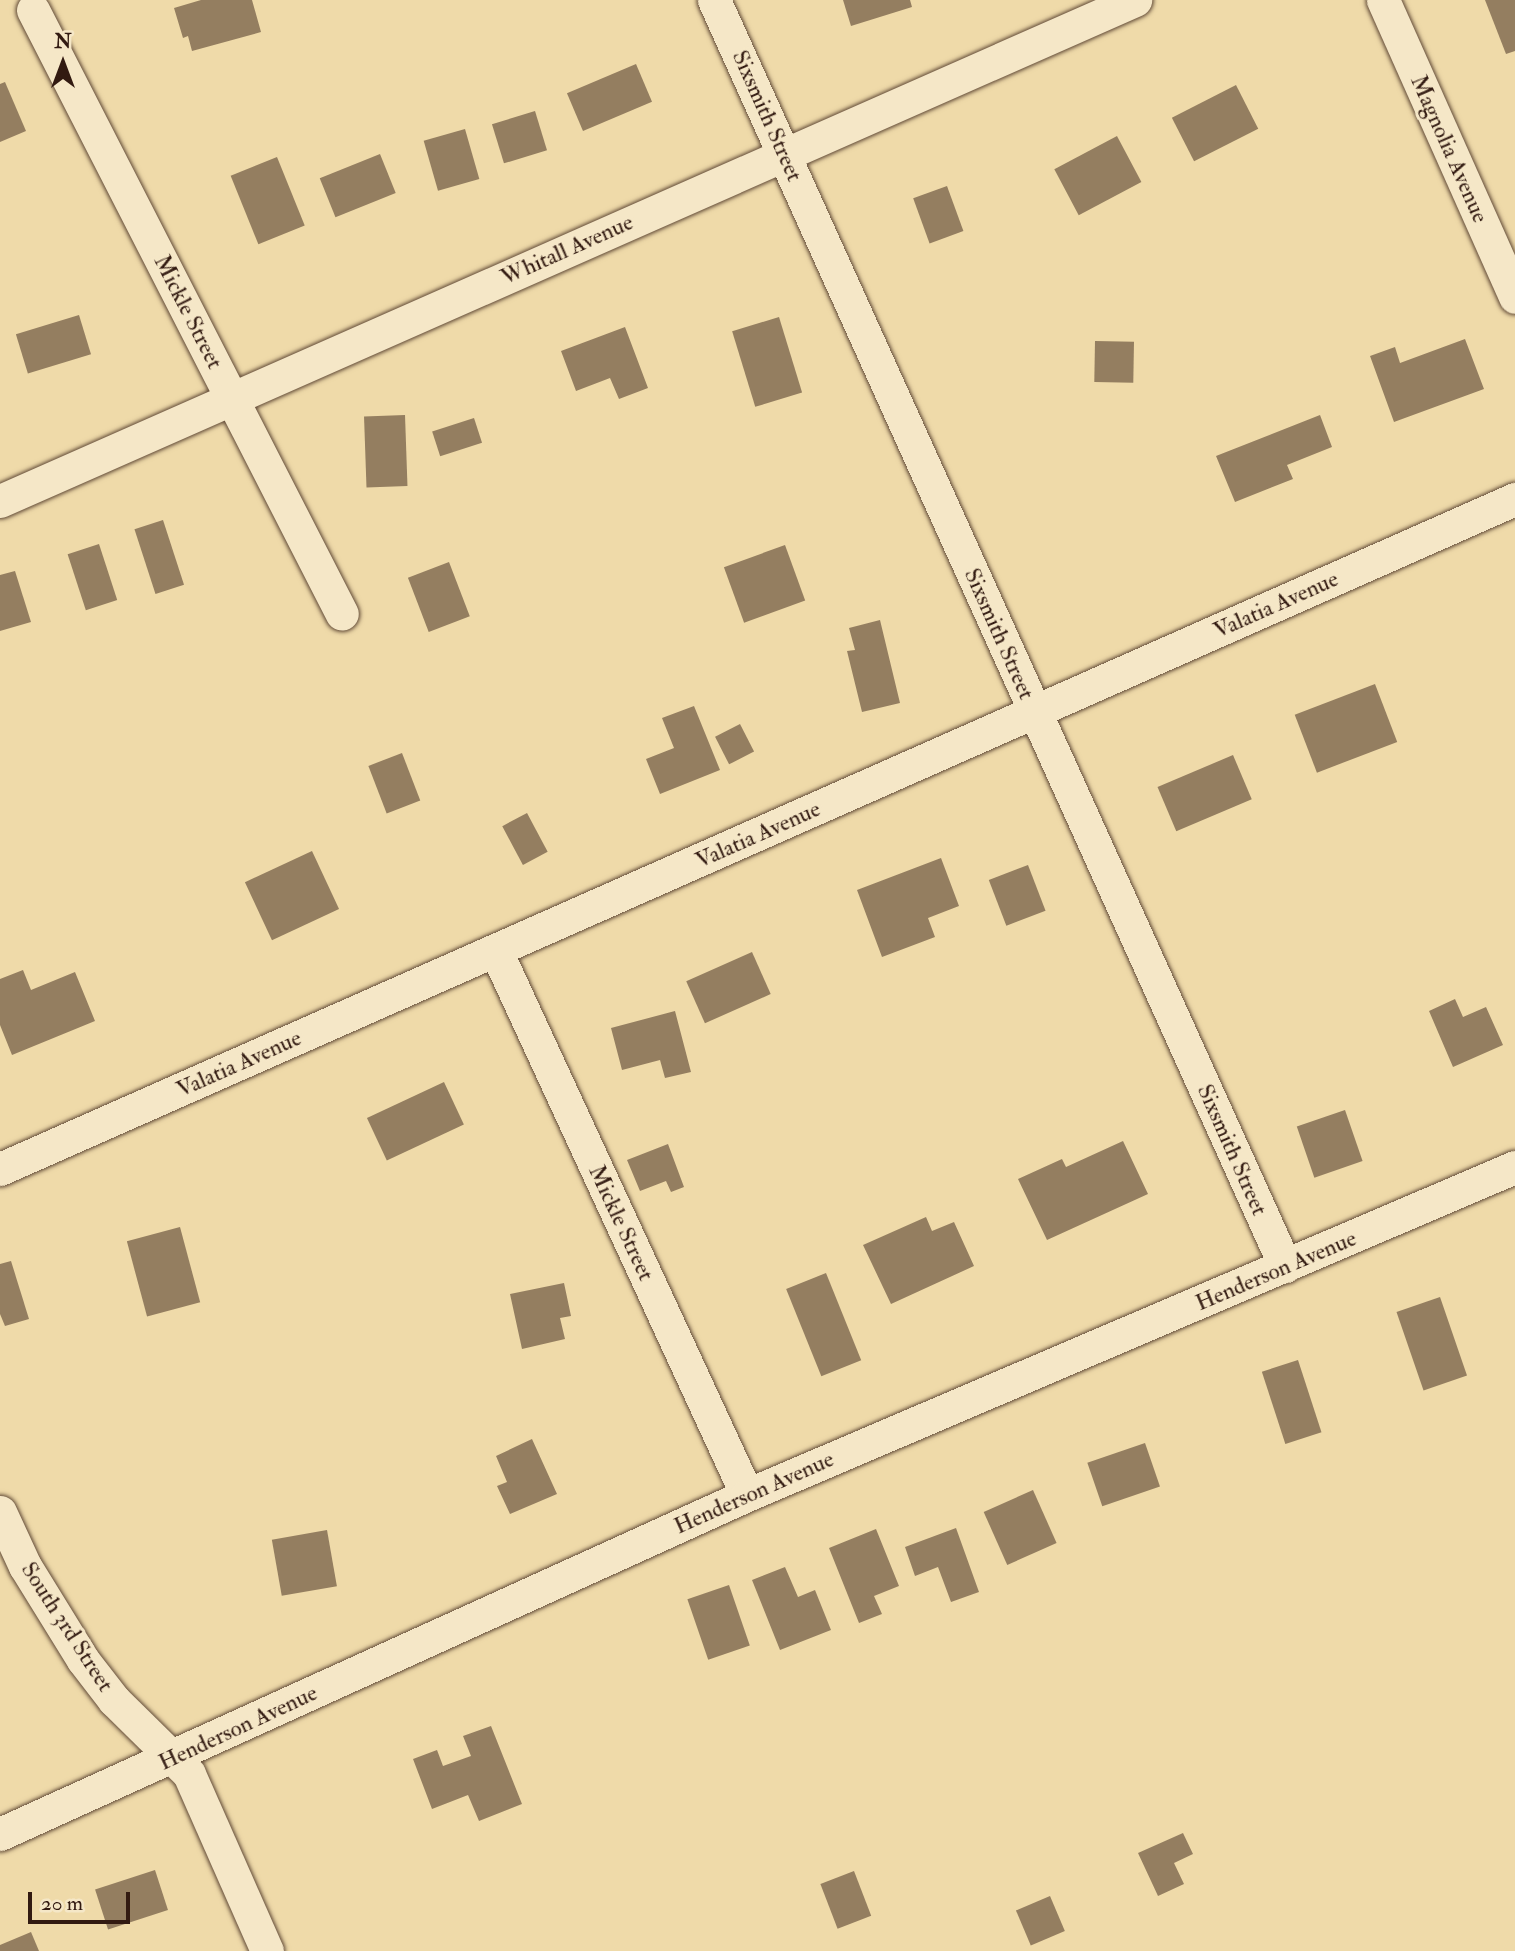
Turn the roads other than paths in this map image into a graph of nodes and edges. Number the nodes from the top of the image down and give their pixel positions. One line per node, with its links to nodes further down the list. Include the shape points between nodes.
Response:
1 (714, 0): 5 (street, Sixsmith Street)
2 (1135, 0): 5 (street, Whitall Avenue)
3 (1382, 0): 6 (street, Magnolia Avenue)
4 (33, 10): 7 (street, Mickle Street)
5 (784, 155): 7 (street, Whitall Avenue); 11 (street, Sixsmith Street)
6 (1515, 298)
7 (231, 398): 9 (street, Whitall Avenue); 10 (street, Mickle Street)
8 (1515, 499): 11 (street, Valatia Avenue)
9 (0, 500)
10 (342, 614)
11 (1034, 712): 12 (street, Valatia Avenue); 15 (street, Sixsmith Street)
12 (496, 951): 14 (street, Valatia Avenue); 16 (street, Mickle Street)
13 (1515, 1167): 15 (street, Henderson Avenue)
14 (0, 1169)
15 (1285, 1266): 16 (street, Henderson Avenue)
16 (747, 1495): 18 (street, Henderson Avenue)
17 (0, 1511): 18 (street, South 3rd Street, via 25,1566 83,1660 114,1700)
18 (176, 1757): 19 (street, Henderson Avenue); 20 (street, South 3rd Street, via 199,1791)
19 (0, 1834)
20 (267, 1951)

